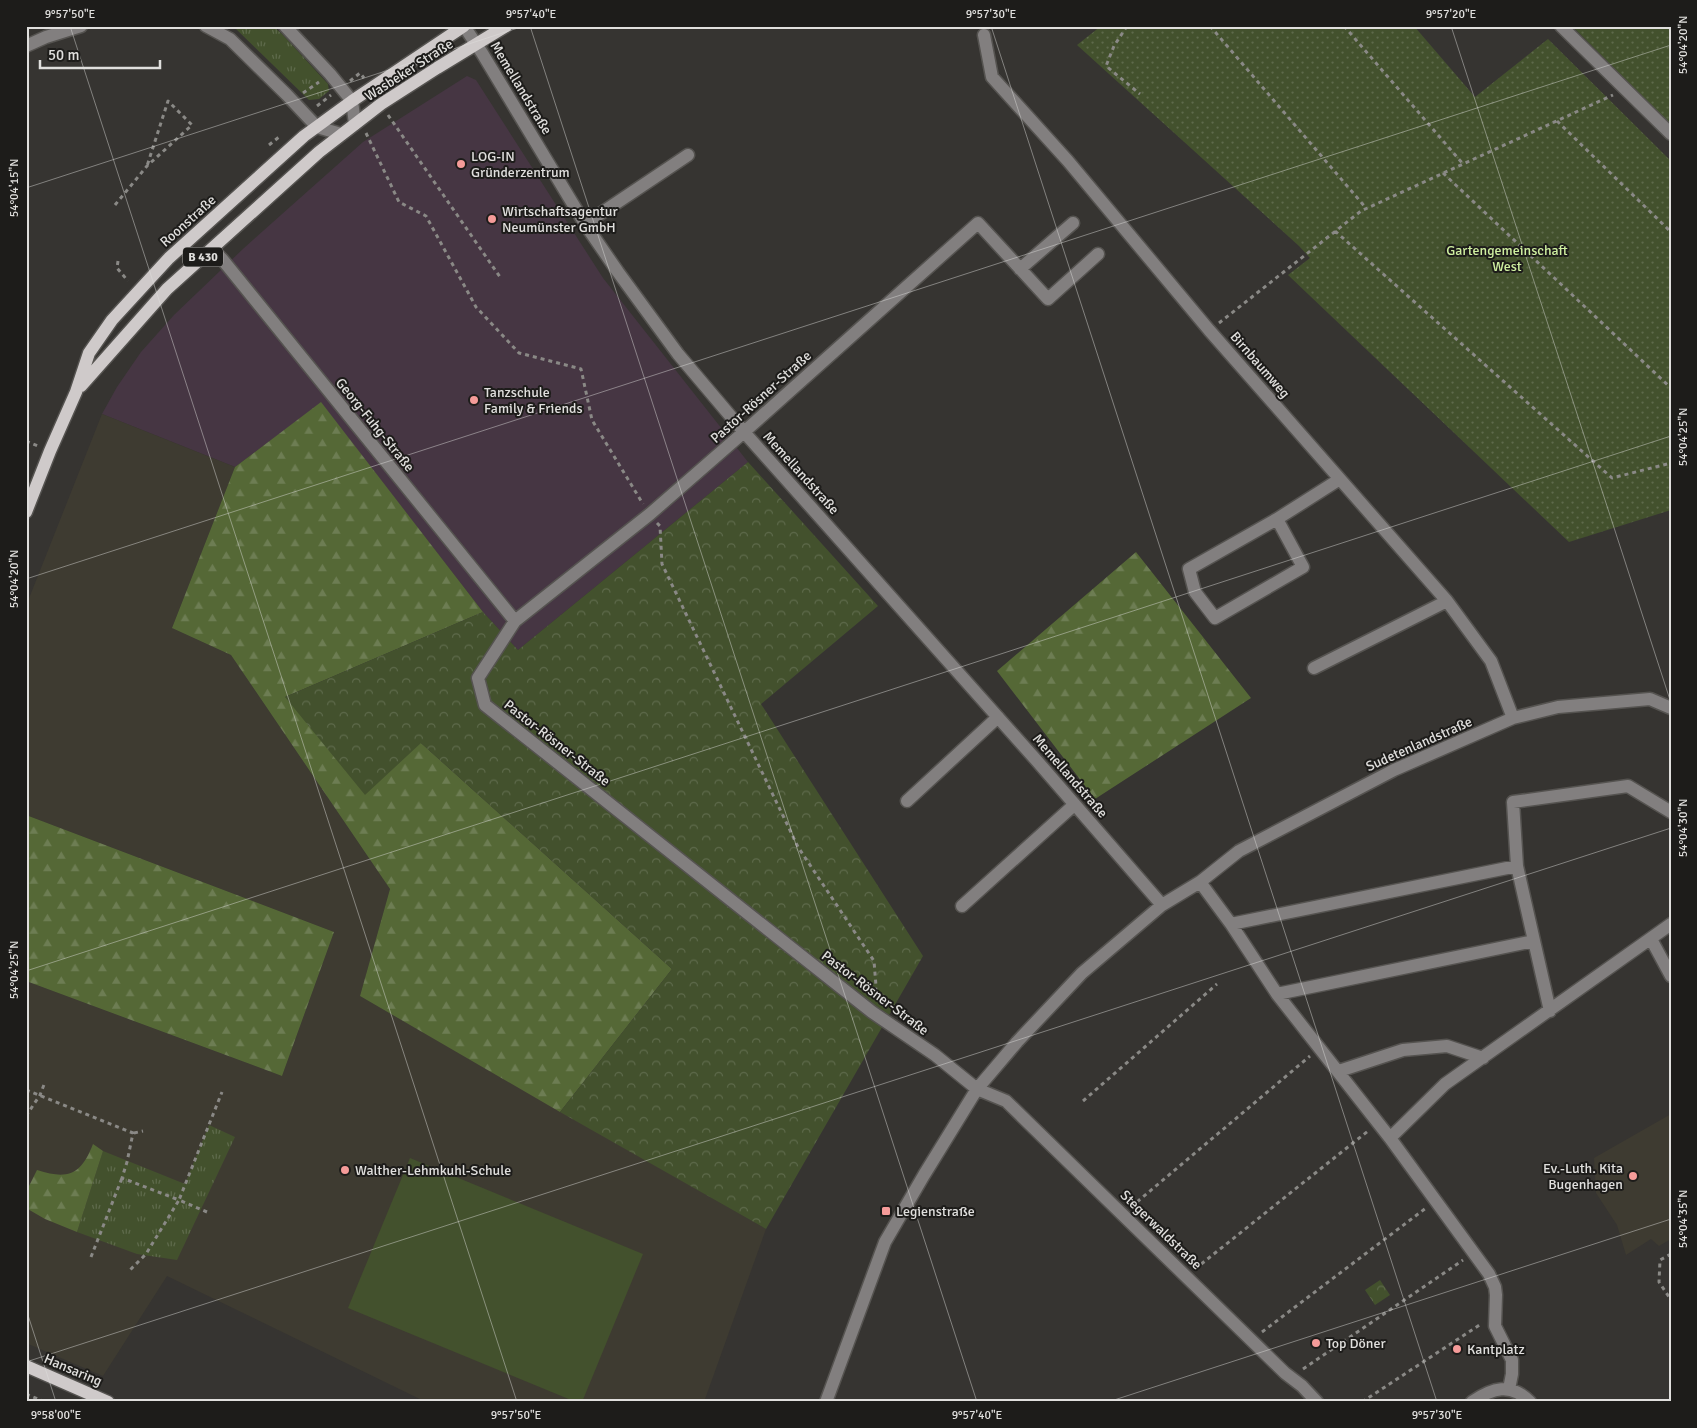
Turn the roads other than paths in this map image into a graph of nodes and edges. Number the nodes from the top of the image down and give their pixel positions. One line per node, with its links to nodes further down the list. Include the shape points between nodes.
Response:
1 (81, 26): 9 (street)
2 (285, 26): 10 (street, Wasbeker Straße)
3 (464, 26): 8 (street, Memellandstraße); 10 (main road, Wasbeker Straße / B 430)
4 (506, 26): 8 (main road, Wasbeker Straße / B 430)
5 (1561, 26): 14 (street)
6 (213, 28): 12 (street, via 230,39)
7 (984, 35): 23 (street, Birnbaumweg, via 992,77)
8 (476, 44): 11 (main road, Wasbeker Straße / B 430); 17 (street, Memellandstraße)
9 (26, 46)
10 (352, 100): 11 (street, Wasbeker Straße); 12 (main road, Roonstraße / B 430)
11 (354, 124): 13 (main road, Wasbeker Straße / B 430)
12 (317, 127): 13 (street); 21 (main road, Roonstraße / B 430, via 169,258 112,320 89,353)
13 (341, 134): 18 (main road, Roonstraße / B 430)
14 (1671, 134)
15 (688, 155): 17 (street)
16 (1073, 223): 20 (street)
17 (585, 224): 22 (street, Memellandstraße, via 678,354)
18 (212, 248): 21 (main road, Roonstraße / B 430, via 167,289); 27 (street, Georg-Fuhg-Straße)
19 (1098, 254): 20 (street, via 1048,299)
20 (1020, 269): 22 (street, Pastor-Rösner-Straße, via 978,223)
21 (76, 392): 24 (main road, Roonstraße / B 430)
22 (744, 432): 27 (street, Pastor-Rösner-Straße, via 650,514); 30 (street, Memellandstraße)
23 (1340, 479): 25 (street); 26 (street, Birnbaumweg)
24 (26, 512)
25 (1277, 519): 25 (street, via 1189,569 1195,592 1215,618 1303,568)
26 (1447, 601): 28 (street); 31 (street, Birnbaumweg, via 1491,661)
27 (515, 621): 48 (street, Pastor-Rösner-Straße, via 478,678 485,705 872,1012 935,1055)
28 (1314, 668)
29 (1671, 708): 31 (street, Sudetenlandstraße, via 1650,699 1558,706)
30 (998, 717): 32 (street); 33 (street, Memellandstraße)
31 (1513, 718): 36 (street, Sudetenlandstraße, via 1386,774 1239,851)
32 (907, 801)
33 (1074, 805): 37 (street, Memellandstraße); 38 (street)
34 (1671, 812): 35 (street, via 1628,786 1513,802)
35 (1517, 866): 39 (street); 42 (street)
36 (1200, 882): 37 (street, Sudetenlandstraße); 39 (street)
37 (1162, 904): 48 (street, via 1082,974)
38 (962, 906)
39 (1231, 924): 44 (street)
40 (1671, 924): 41 (street)
41 (1650, 939): 43 (street); 45 (street)
42 (1534, 941): 44 (street); 45 (street)
43 (1671, 976)
44 (1277, 994): 47 (street)
45 (1550, 1011): 46 (street)
46 (1483, 1058): 47 (street, via 1447,1046 1403,1050); 49 (street, via 1445,1084)
47 (1339, 1071): 49 (street)
48 (977, 1089): 53 (street, via 885,1242); 54 (street, Stegerwaldstraße, via 1006,1101)
49 (1390, 1138): 51 (street, via 1489,1274 1495,1287 1495,1326 1512,1360)
50 (26, 1366): 52 (main road, Hansaring)
51 (1509, 1389): 55 (street, via 1496,1389); 56 (street, via 1522,1394)
52 (108, 1402)
53 (826, 1402)
54 (1317, 1402)
55 (1472, 1402)
56 (1530, 1402)

